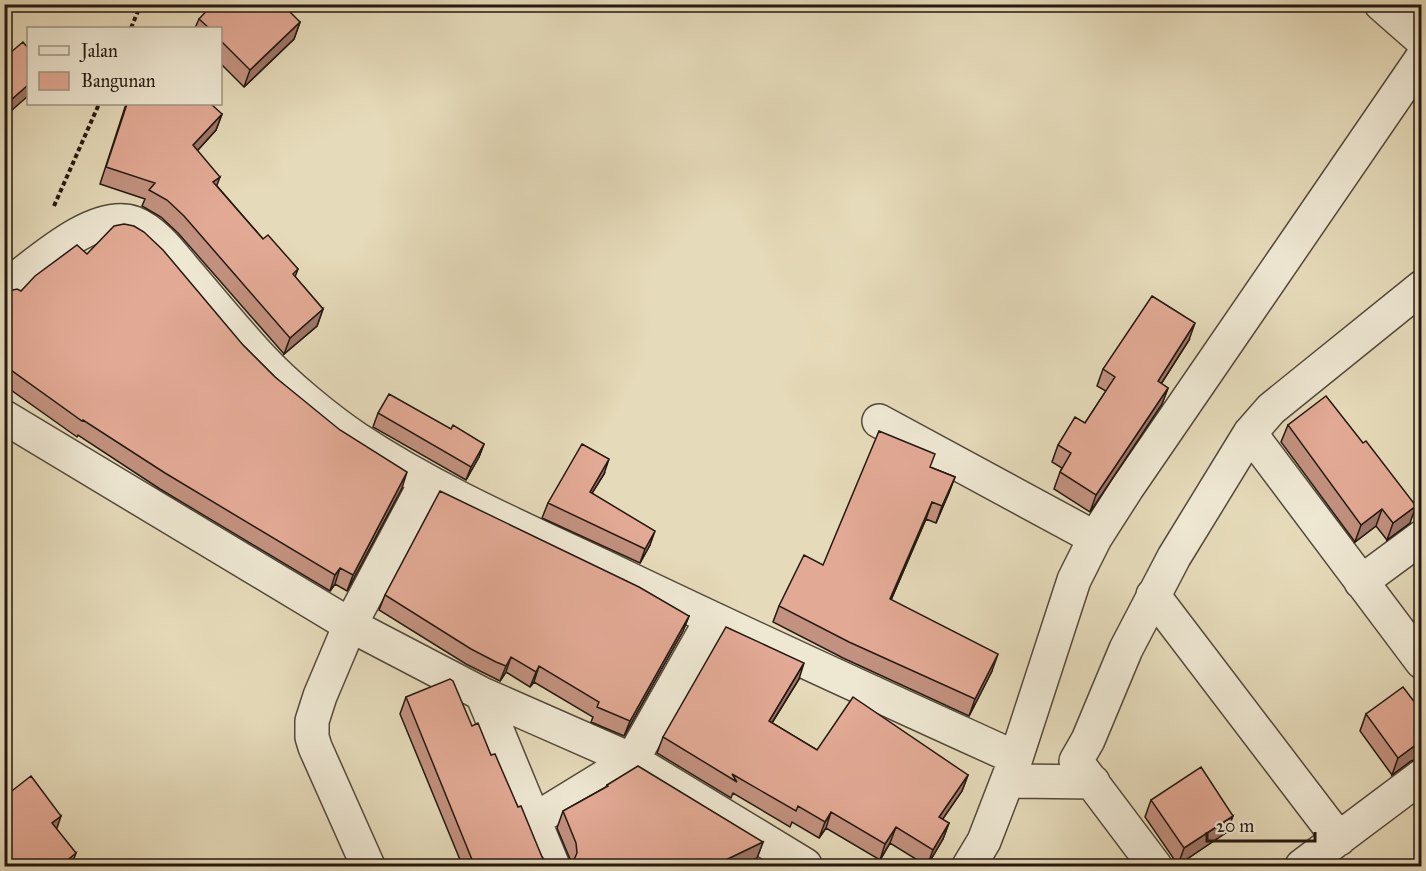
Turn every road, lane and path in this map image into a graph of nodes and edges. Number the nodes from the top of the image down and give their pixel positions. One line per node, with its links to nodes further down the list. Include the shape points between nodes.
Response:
1 (141, 4): 3 (path)
2 (1381, 4): 4 (street)
3 (131, 27)
4 (1422, 40)
5 (1422, 58): 15 (street)
6 (99, 105): 7 (path)
7 (52, 211)
8 (1422, 287): 12 (street, via 1286,396)
9 (4, 288): 13 (street, via 87,230 107,221 138,225 159,241 262,360 354,438)
10 (4, 417): 19 (street)
11 (879, 421): 15 (street)
12 (1250, 433): 16 (street); 17 (street)
13 (426, 482): 18 (street); 19 (street)
14 (1422, 537): 16 (street)
15 (1095, 538): 23 (street, via 1074,580)
16 (1361, 582): 20 (street)
17 (1154, 595): 25 (street, via 1076,761); 27 (street)
18 (712, 618): 22 (street); 23 (street)
19 (350, 625): 21 (street); 29 (street, via 320,696 312,721 312,737)
20 (1422, 662)
21 (483, 694): 22 (street); 26 (street)
22 (632, 760): 26 (street); 28 (street)
23 (1012, 770): 25 (street); 31 (street)
24 (1422, 776): 27 (street)
25 (1093, 782): 32 (street)
26 (534, 820): 30 (street)
27 (1339, 838): 33 (street)
28 (804, 866)
29 (368, 867)
30 (553, 867)
31 (969, 867)
32 (1155, 867)
33 (1302, 867)

